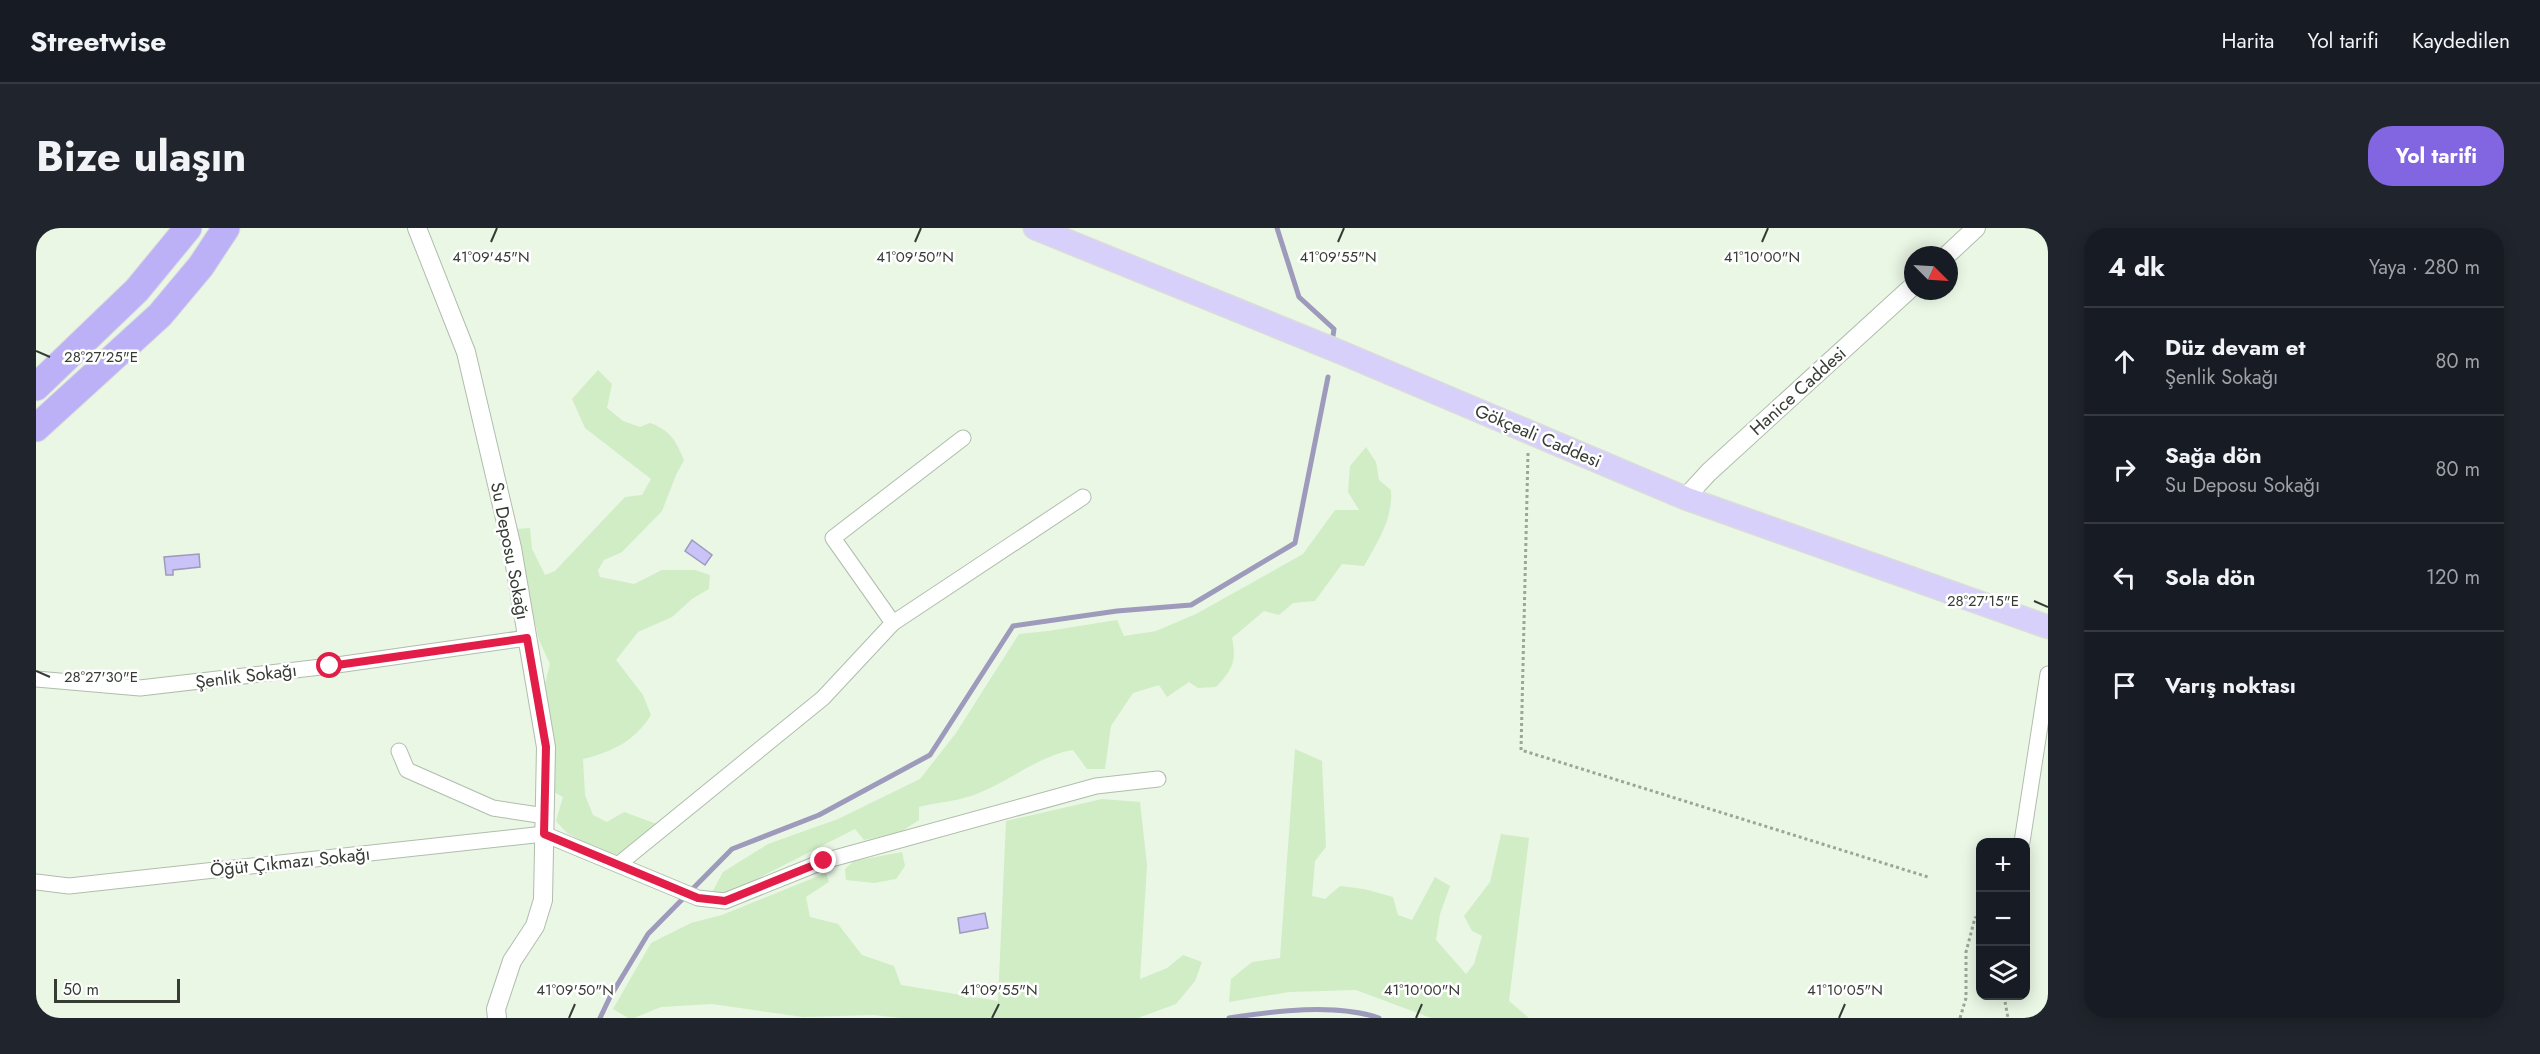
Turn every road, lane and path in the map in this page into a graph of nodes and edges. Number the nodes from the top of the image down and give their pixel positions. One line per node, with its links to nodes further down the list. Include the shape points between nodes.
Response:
1 (188, 228): 8 (highway, via 137,290)
2 (226, 228): 9 (highway, via 201,266 160,315)
3 (417, 228): 16 (street, Su Deposu Sokağı, via 466,352 512,548)
4 (1035, 228): 10 (main road, Gökçeali Caddesi)
5 (1976, 228): 6 (street)
6 (1957, 246)
7 (1904, 294): 13 (street, Hanice Caddesi, via 1708,472)
8 (36, 387)
9 (36, 428)
10 (1528, 433): 13 (main road, Gökçeali Caddesi); 24 (path, via 1521,750)
11 (963, 438): 14 (street, via 833,538)
12 (1083, 497): 14 (street)
13 (1686, 498): 15 (main road, Gökçeali Caddesi)
14 (892, 623): 23 (street, via 823,698)
15 (2048, 627)
16 (527, 638): 18 (street, Şenlik Sokağı, via 140,688); 21 (street, Su Deposu Sokağı, via 546,747)
17 (2048, 674): 22 (street)
18 (36, 679)
19 (399, 752): 21 (street, via 407,770 493,808)
20 (1158, 779): 23 (street, via 1096,786 824,861 725,901 698,898)
21 (545, 825): 23 (street); 25 (street, Öğüt Çıkmazı Sokağı, via 69,886); 28 (street, Su Deposu Sokağı, via 543,900 535,926 512,961)
22 (2023, 838)
23 (619, 864)
24 (1928, 878)
25 (36, 882)
26 (1976, 917): 29 (path, via 1966,952 1966,998)
27 (2005, 1000): 30 (path)
28 (497, 1014)
29 (1960, 1018)
30 (2008, 1018)

